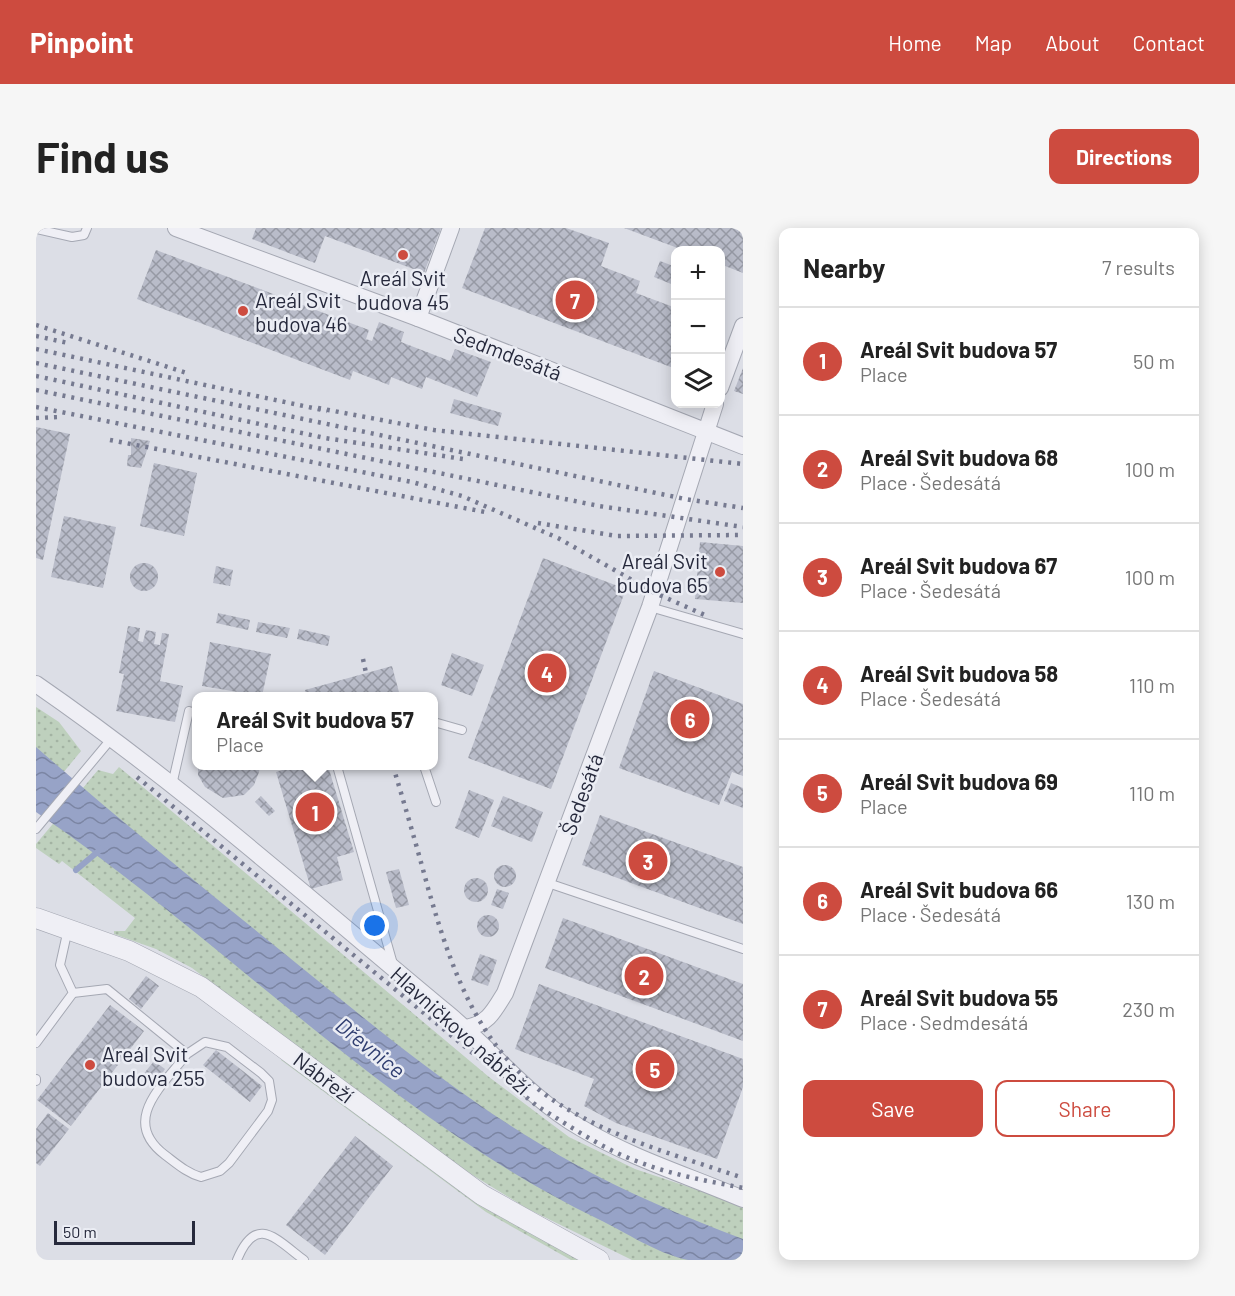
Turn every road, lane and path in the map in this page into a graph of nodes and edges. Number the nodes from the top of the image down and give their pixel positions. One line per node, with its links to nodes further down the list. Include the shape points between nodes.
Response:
1 (87, 228): 4 (lane, via 84,235 72,237)
2 (176, 228): 5 (street, Sedmdesátá)
3 (451, 228): 5 (street)
4 (36, 229)
5 (418, 318): 9 (street, Sedmdesátá)
6 (743, 326): 7 (street)
7 (725, 375)
8 (713, 408): 9 (street)
9 (705, 430): 10 (street, Sedmdesátá); 11 (street, Šedesátá)
10 (743, 446)
11 (650, 607): 12 (lane); 23 (street, Šedesátá)
12 (743, 634)
13 (36, 684): 17 (street, Hlavničkovo nábřeží)
14 (192, 712): 20 (lane, via 189,711)
15 (438, 723): 16 (lane)
16 (462, 730)
17 (113, 737): 20 (street, Hlavničkovo nábřeží); 22 (lane)
18 (338, 770): 27 (lane)
19 (426, 770): 21 (lane)
20 (172, 785): 27 (street, Hlavničkovo nábřeží)
21 (436, 802)
22 (36, 829)
23 (548, 884): 26 (lane); 29 (street, Šedesátá, via 505,993 490,1017 480,1025)
24 (36, 918): 25 (street, Nábřeží)
25 (68, 929): 28 (lane, via 60,965); 35 (street, Nábřeží, via 129,951 201,987 482,1195)
26 (743, 949)
27 (394, 968): 29 (street, Hlavničkovo nábřeží)
28 (73, 993): 30 (lane); 31 (lane, via 107,989)
29 (466, 1028): 32 (street, Hlavničkovo nábřeží, via 536,1099 582,1129)
30 (36, 1043)
31 (187, 1054): 31 (lane, via 152,1100 144,1121 146,1137 152,1145 201,1177 220,1171 229,1163 268,1111 272,1090 269,1081 227,1047 206,1042)
32 (743, 1199)
33 (237, 1260): 34 (lane, via 243,1246 259,1233)
34 (304, 1260)
35 (599, 1260)

